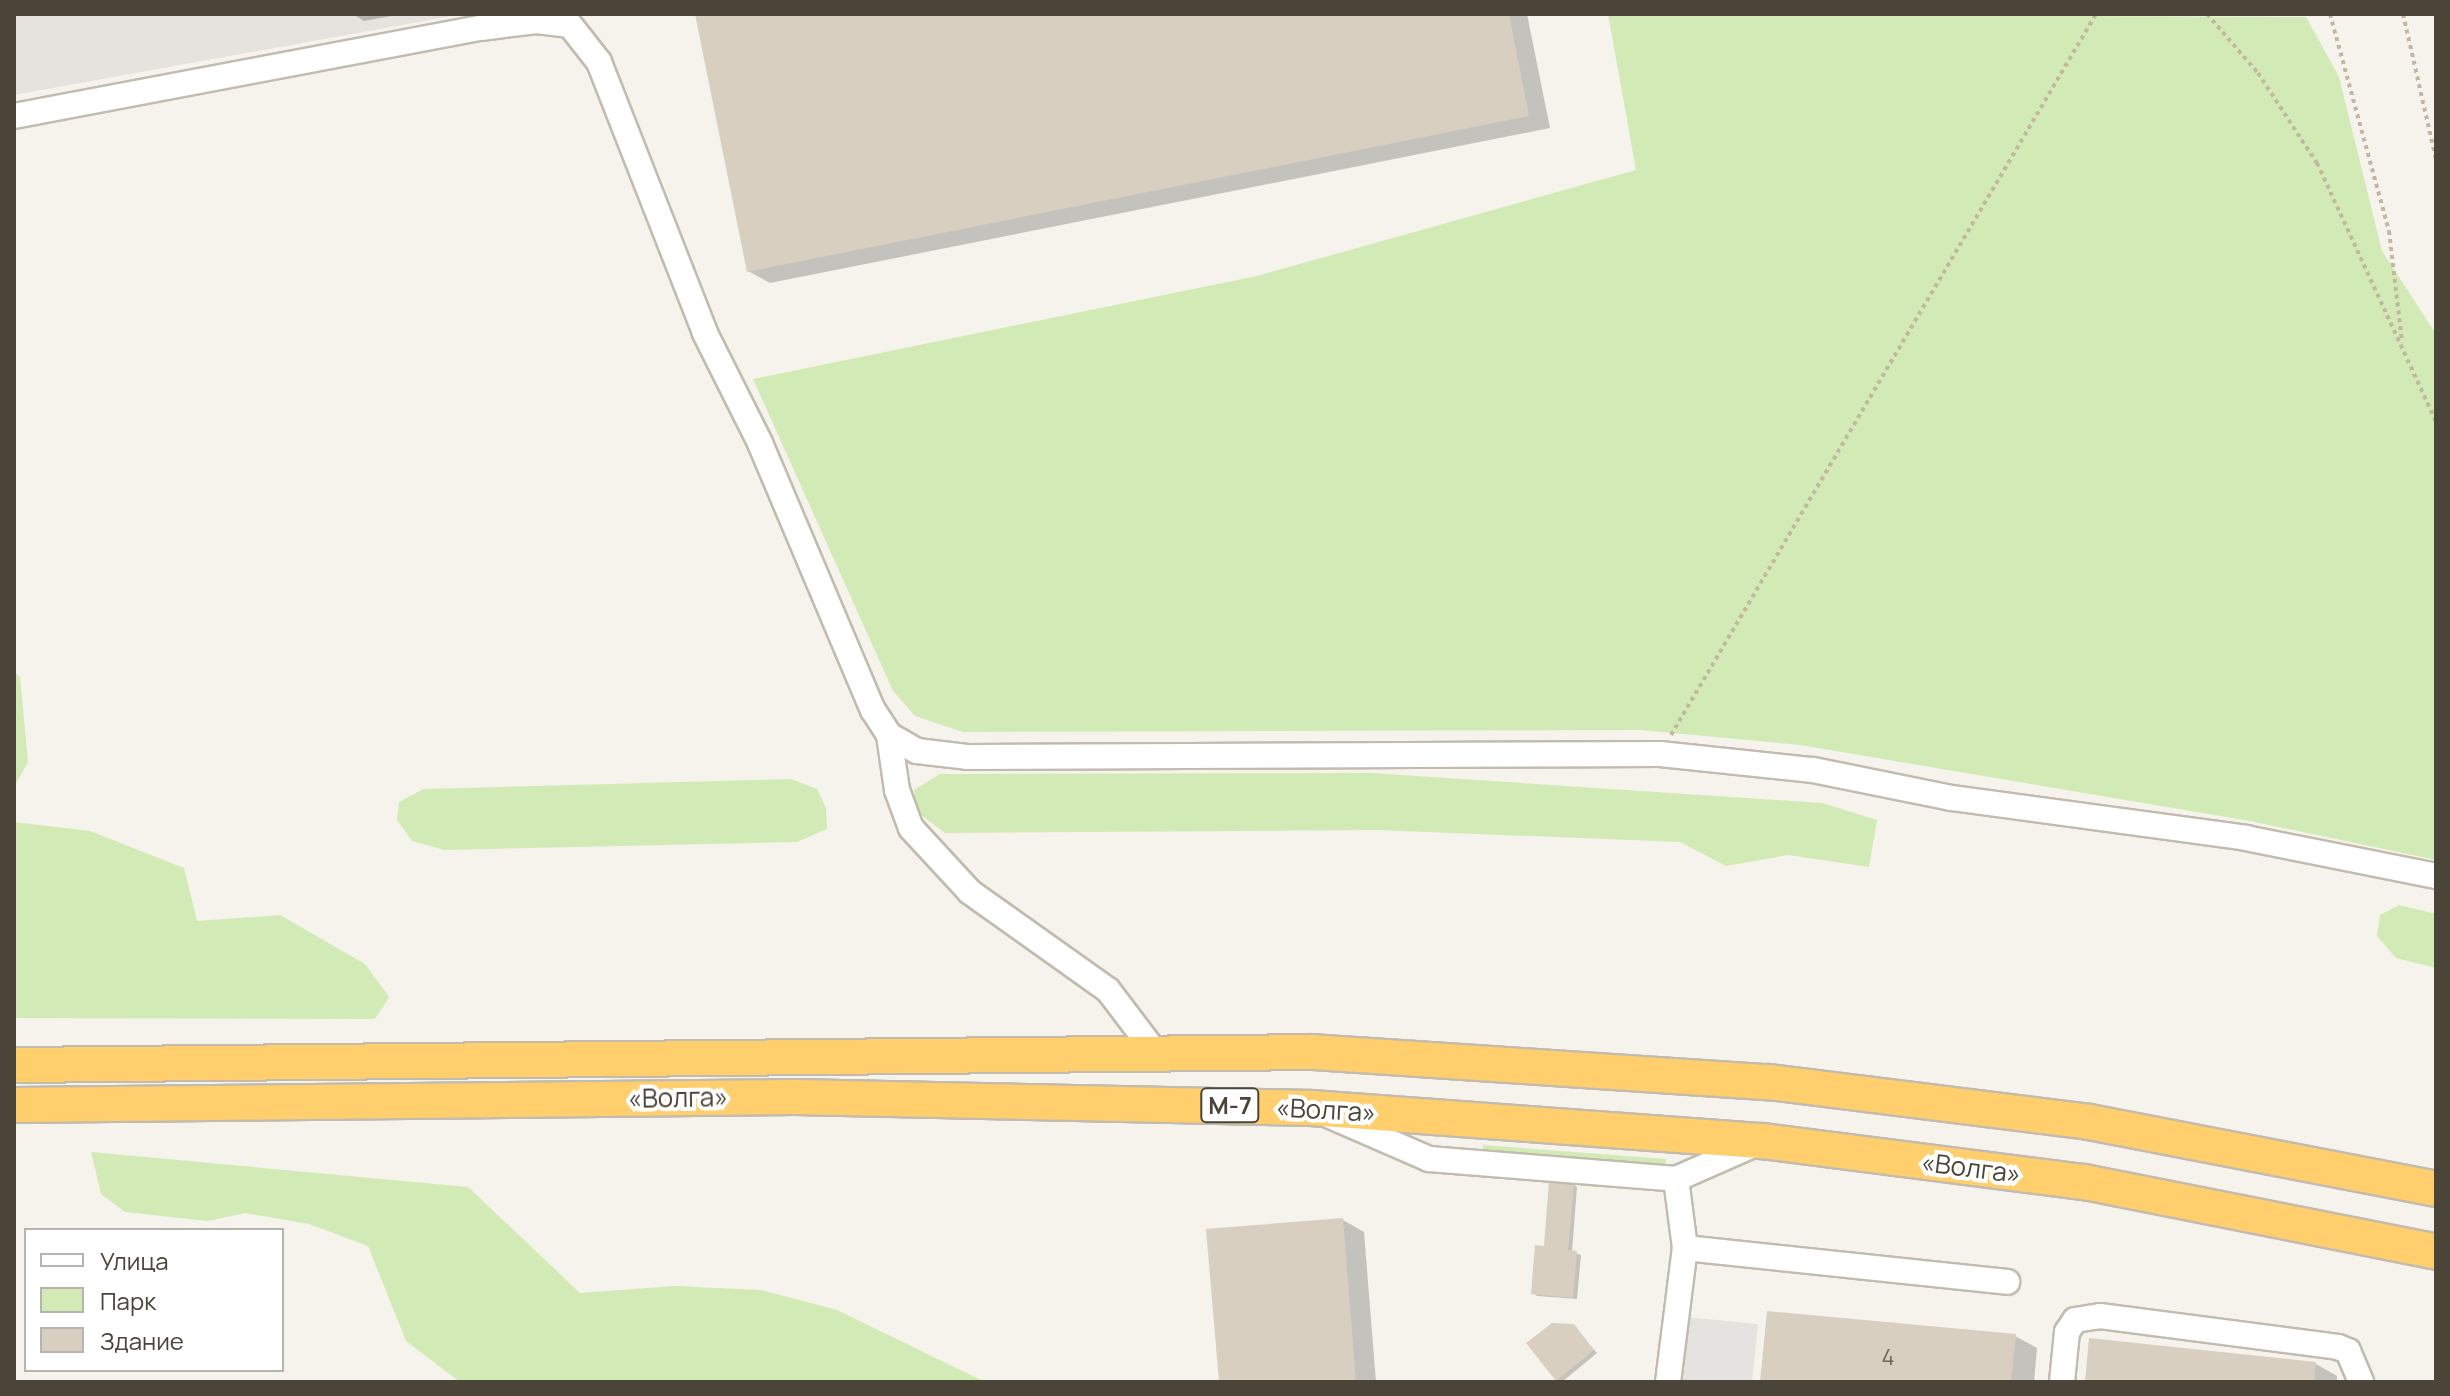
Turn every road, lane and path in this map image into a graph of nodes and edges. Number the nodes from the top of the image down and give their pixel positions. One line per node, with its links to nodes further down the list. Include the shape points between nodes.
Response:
1 (2096, 14): 11 (path)
2 (2207, 14): 8 (path, via 2258,73 2317,163)
3 (2330, 14): 8 (path, via 2389,231)
4 (2403, 14): 7 (path)
5 (570, 18): 6 (street, via 481,28); 10 (street, via 599,62 705,333 760,443 873,710)
6 (14, 116)
7 (2436, 159)
8 (2403, 349): 9 (path)
9 (2436, 422)
10 (889, 735): 11 (street, via 917,751 967,757); 13 (street, via 897,790 911,828 930,852 970,892 1108,990)
11 (1660, 754): 12 (street, via 1813,770 1952,798 2246,838)
12 (2436, 876)
13 (1155, 1052): 14 (highway, «Волга» / М-7); 19 (highway, «Волга» / М-7, via 1312,1052 1769,1082 2089,1122)
14 (14, 1065)
15 (14, 1105): 16 (highway, «Волга» / М-7, via 795,1097)
16 (1311, 1108): 17 (highway, «Волга» / М-7); 18 (street, via 1429,1159)
17 (1763, 1141): 18 (street); 21 (highway, «Волга» / М-7, via 2084,1182)
18 (1676, 1179): 20 (street)
19 (2436, 1189)
20 (1685, 1248): 22 (street); 23 (street)
21 (2436, 1252)
22 (2007, 1282)
23 (1668, 1382)
24 (2062, 1382): 25 (street, via 2067,1332 2075,1320 2100,1316 2338,1347 2348,1351)
25 (2361, 1382)

